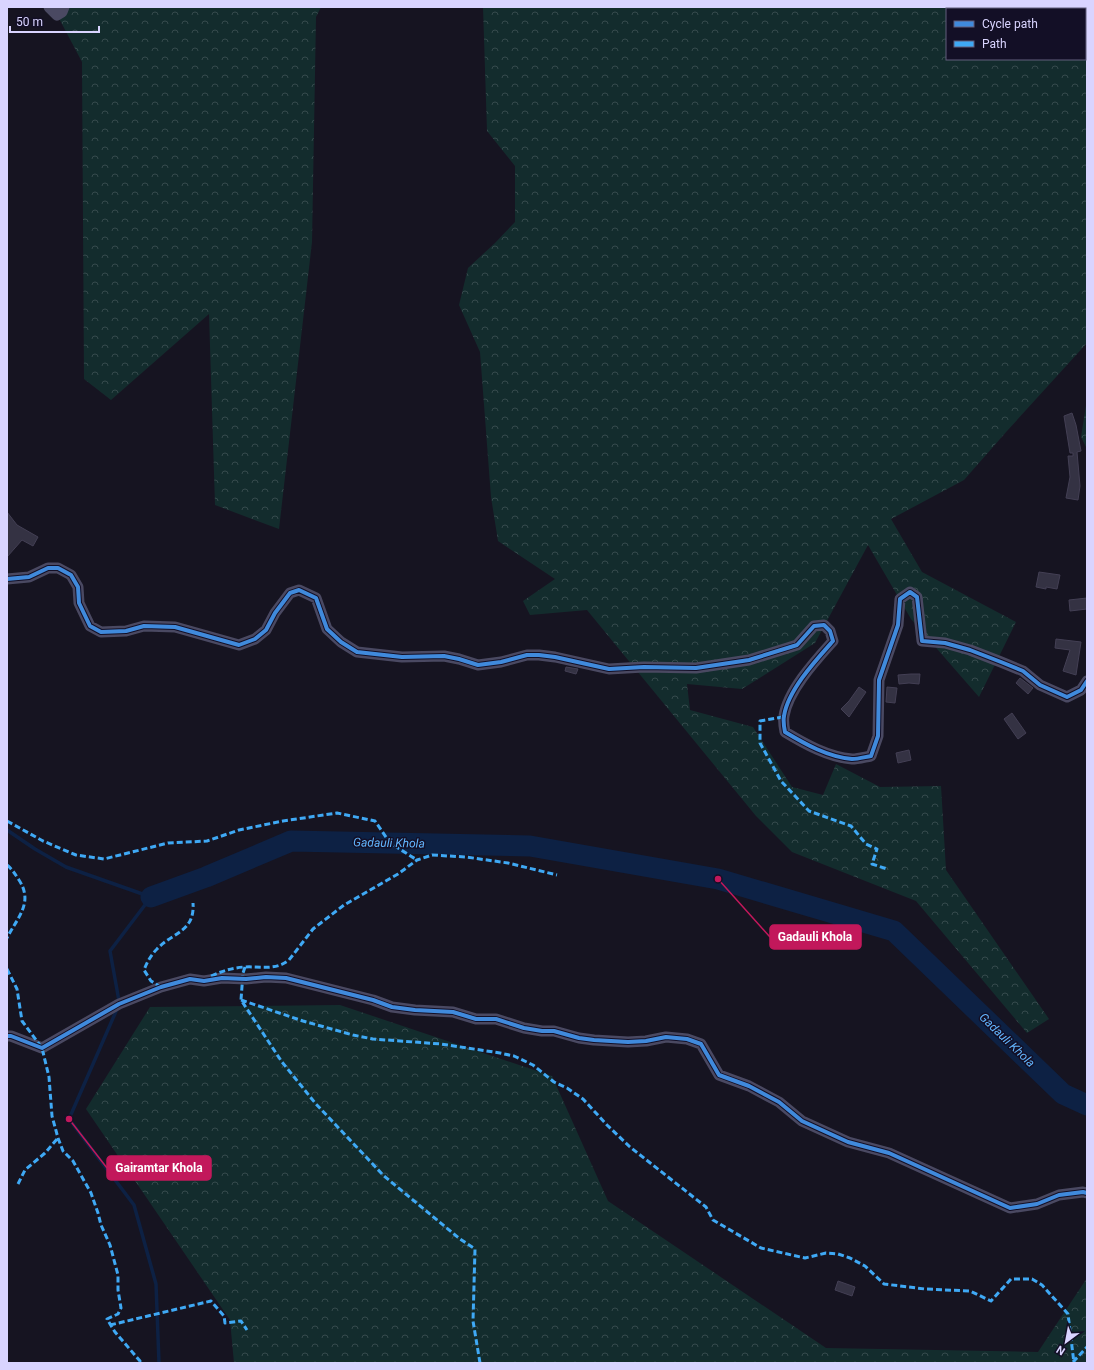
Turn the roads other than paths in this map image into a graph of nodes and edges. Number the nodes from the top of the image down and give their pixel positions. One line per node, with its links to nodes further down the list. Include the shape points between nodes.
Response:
1 (49, 7): 2 (street, via 57,15)
2 (64, 7)
3 (7, 578): 4 (street, via 29,577 48,568 58,568 71,575 78,586 79,603 90,626 101,632 126,631 144,626 175,627 239,645 255,639 266,630 290,593 299,590 316,598 327,629 357,652 402,657 444,656 478,665 539,655 609,669 696,668 749,660 797,645 814,626 824,625 830,631 833,641 809,668 790,699 783,717 785,732 830,754 853,759 871,756 878,736 879,680 898,624 900,599 910,592 917,597 922,641 945,643 1002,662 1023,671 1040,685 1067,698 1081,690)
4 (1087, 681)
5 (7, 1036): 6 (street, via 42,1048 119,1004 190,979 204,981 222,978 286,978 392,1007 452,1012 476,1019 496,1019 524,1028 554,1031 586,1039 628,1042 666,1037 687,1039 701,1044 720,1075 749,1086 779,1102 802,1120 848,1142 889,1153 1010,1208 1037,1204 1059,1195)
6 (1087, 1193)

